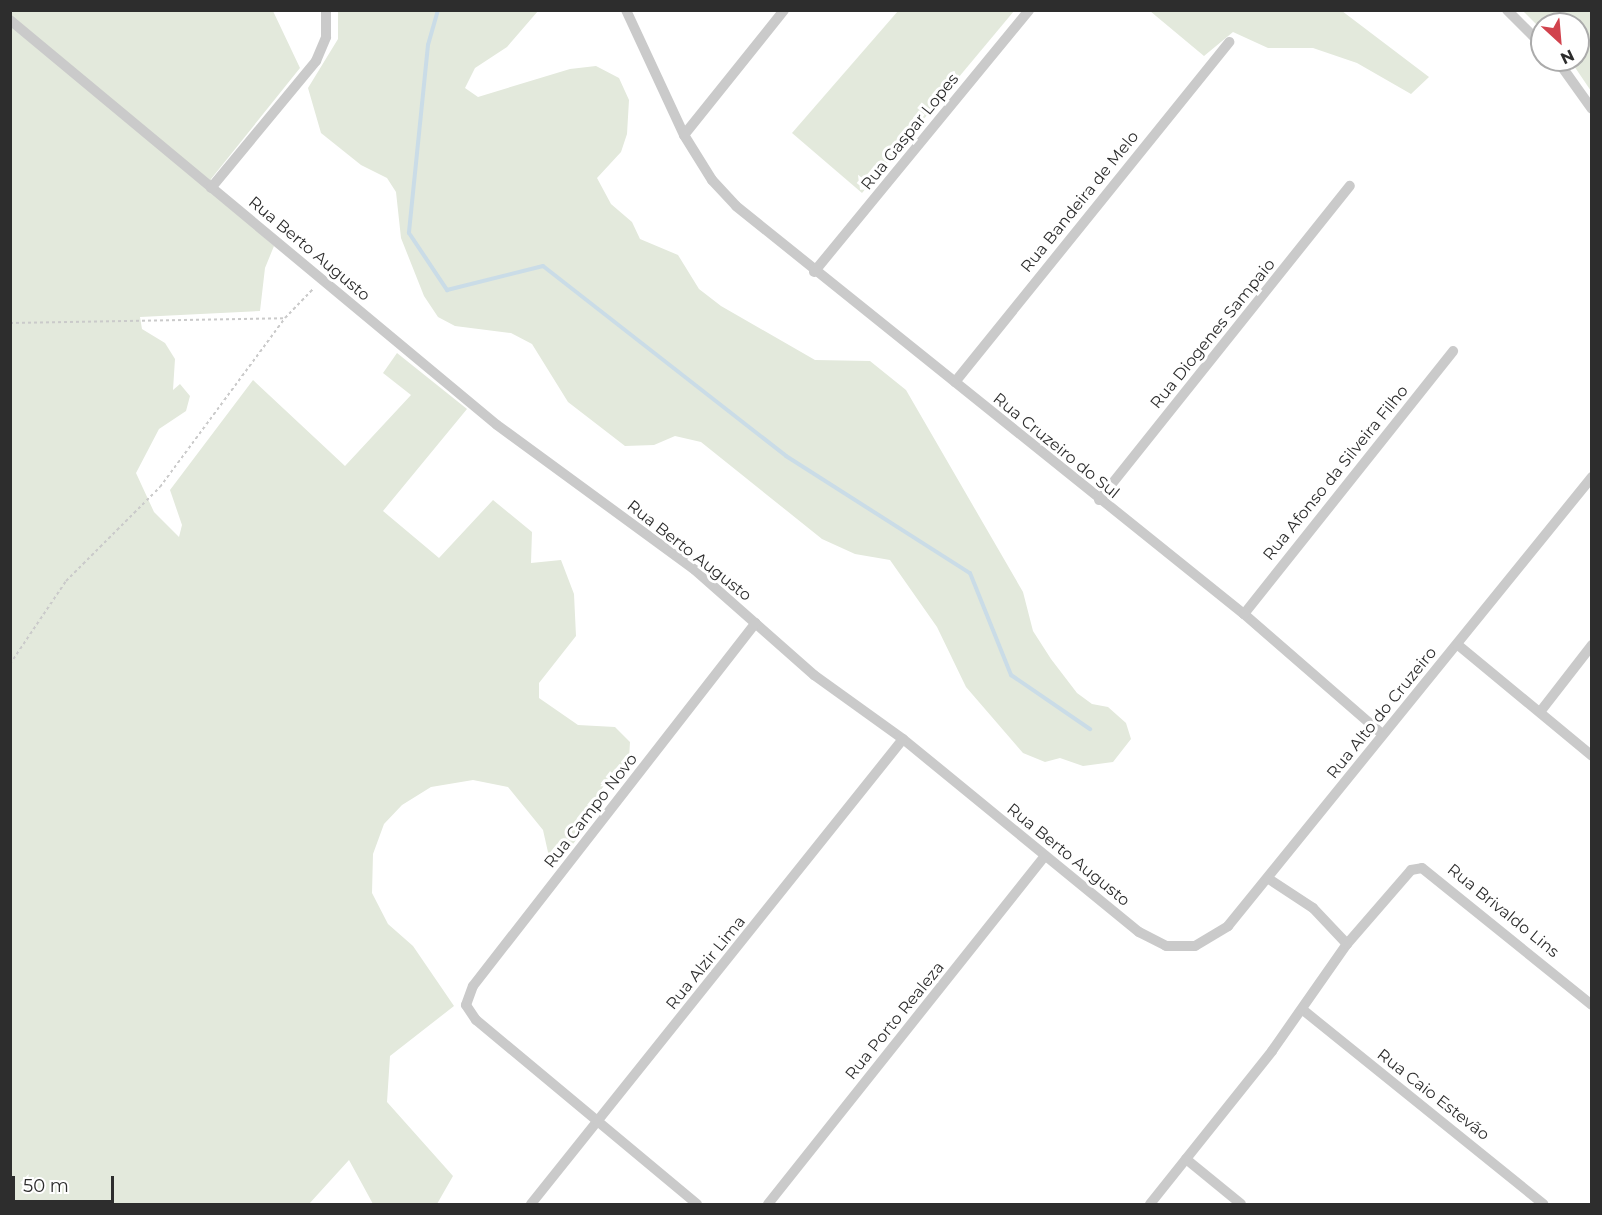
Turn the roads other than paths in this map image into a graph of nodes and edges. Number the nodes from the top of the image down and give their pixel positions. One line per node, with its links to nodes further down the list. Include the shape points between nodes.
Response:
1 (326, 10): 13 (street, via 326,36 316,61)
2 (626, 10): 11 (street, Rua Cruzeiro do Sul)
3 (784, 10): 11 (street)
4 (1029, 10): 14 (street, Rua Gaspar Lopes)
5 (1507, 10): 7 (street)
6 (10, 20): 13 (street, Rua Berto Augusto)
7 (1530, 33)
8 (1229, 42): 16 (street, Rua Bandeira de Melo)
9 (1566, 72): 10 (street)
10 (1592, 109)
11 (684, 135): 14 (street, Rua Cruzeiro do Sul, via 712,180)
12 (1350, 186): 18 (street, Rua Diogenes Sampaio)
13 (211, 188): 20 (street, Rua Berto Augusto, via 498,424 695,570)
14 (814, 272): 16 (street, Rua Cruzeiro do Sul)
15 (1453, 351): 19 (street, Rua Afonso da Silveira Filho)
16 (955, 382): 18 (street, Rua Cruzeiro do Sul)
17 (1592, 477): 21 (street, Rua Alto do Cruzeiro)
18 (1099, 500): 19 (street, Rua Cruzeiro do Sul)
19 (1244, 614): 24 (street, Rua Cruzeiro do Sul)
20 (756, 623): 25 (street, Rua Berto Augusto, via 814,675); 33 (street, Rua Campo Novo, via 473,986 466,1005 476,1020)
21 (1458, 645): 23 (street); 24 (street, Rua Alto do Cruzeiro)
22 (1592, 645): 23 (street)
23 (1540, 712): 26 (street)
24 (1382, 734): 28 (street, Rua Alto do Cruzeiro)
25 (903, 739): 27 (street, Rua Berto Augusto); 33 (street, Rua Alzir Lima)
26 (1592, 756)
27 (1046, 856): 30 (street, Rua Berto Augusto, via 1152,940); 37 (street, Rua Porto Realeza)
28 (1269, 879): 29 (street, via 1313,908); 30 (street, Rua Alto do Cruzeiro, via 1228,926 1206,941)
29 (1347, 944): 31 (street, Rua Brivaldo Lins, via 1411,870 1422,868); 32 (street, Rua Brivaldo Lins)
30 (1182, 949)
31 (1592, 1005)
32 (1303, 1010): 34 (street, Rua Brivaldo Lins); 40 (street, Rua Caio Estevão)
33 (596, 1122): 35 (street, Rua Alzir Lima); 36 (street)
34 (1186, 1159): 38 (street, Rua Brivaldo Lins); 39 (street)
35 (531, 1204)
36 (697, 1204)
37 (768, 1204)
38 (1150, 1204)
39 (1241, 1204)
40 (1544, 1204)

